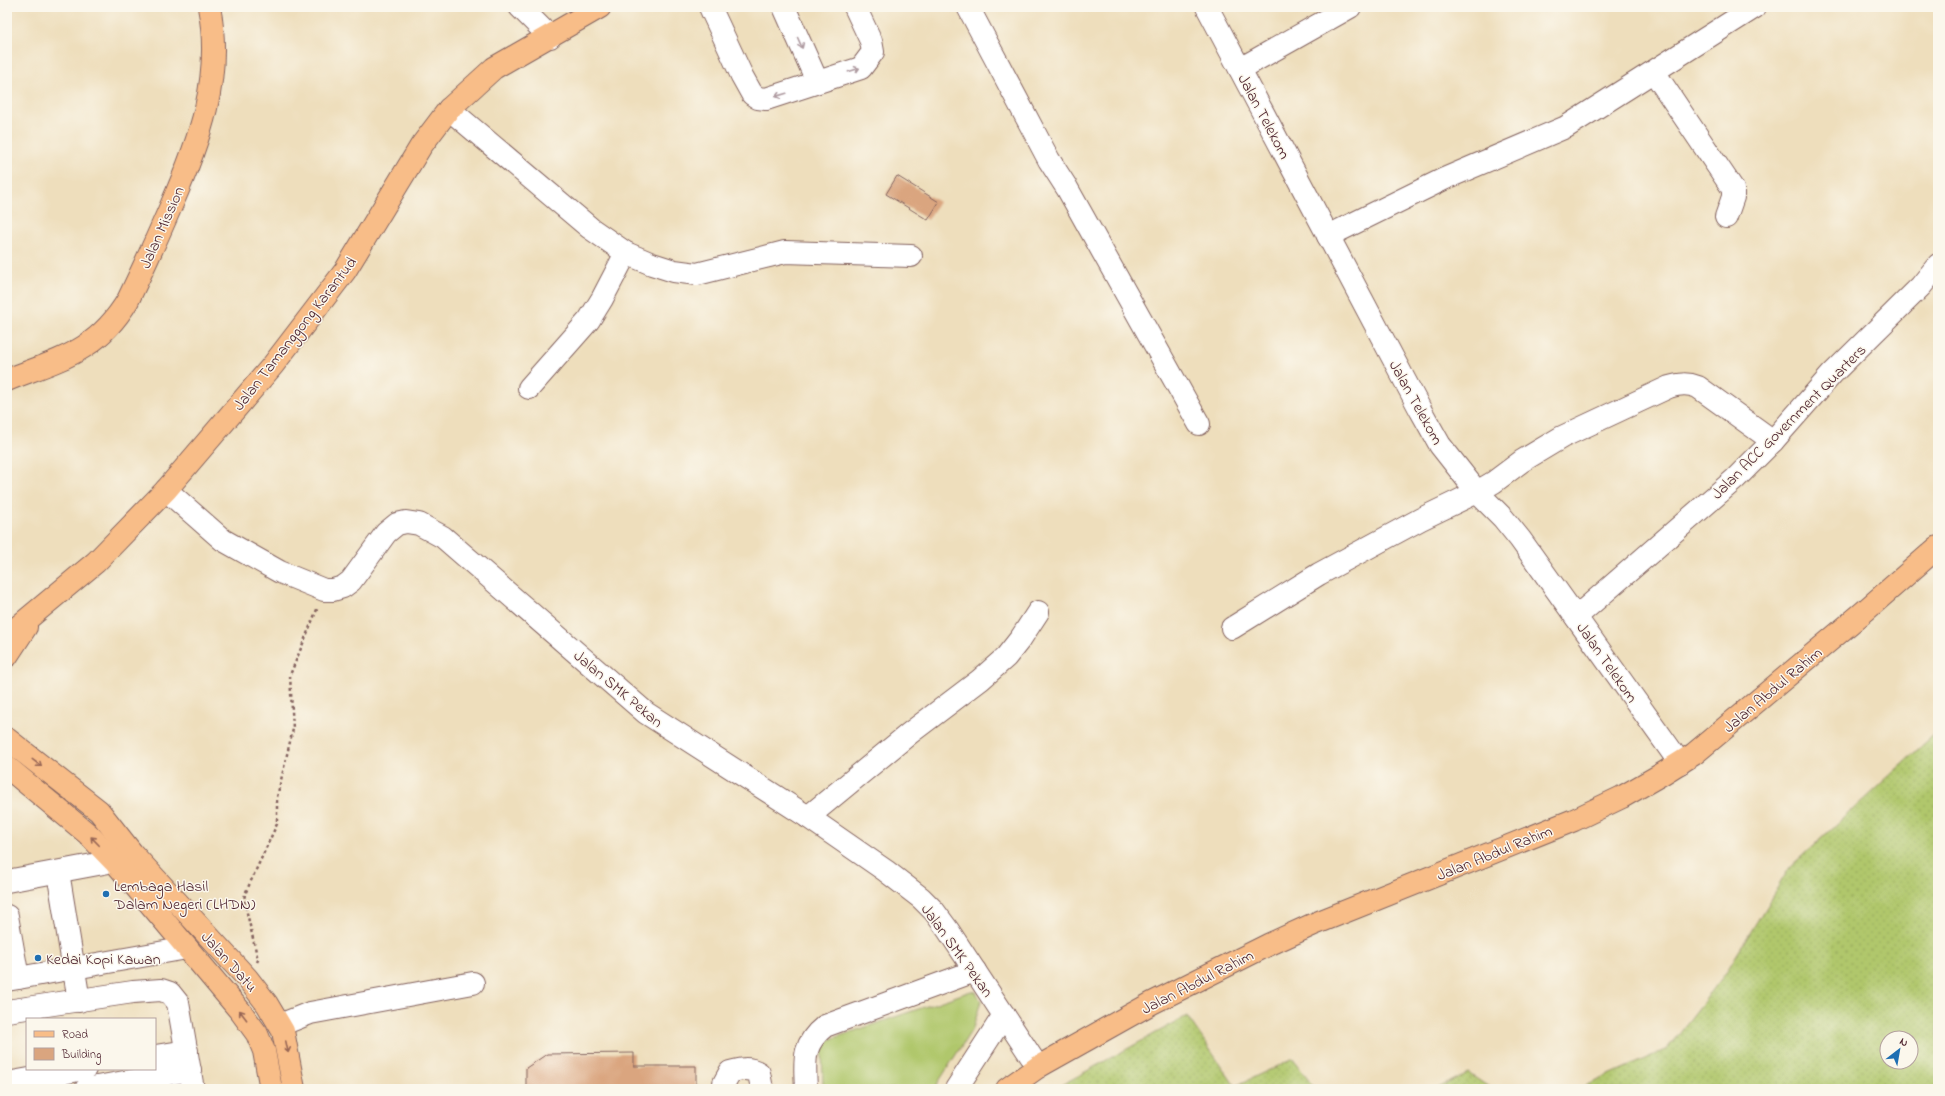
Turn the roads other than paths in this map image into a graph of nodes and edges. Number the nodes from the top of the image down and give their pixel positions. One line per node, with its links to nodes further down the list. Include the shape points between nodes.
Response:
1 (209, 7): 21 (main road, Jalan Mission, via 214,65 205,114 187,170 128,300 119,316 91,343 76,352)
2 (520, 7): 11 (street)
3 (600, 7): 11 (main road, Jalan Tamanggong Karantud)
4 (710, 7): 14 (street, one-way to 4, via 766,99 752,94)
5 (784, 7): 14 (street, one-way to 14)
6 (855, 7): 14 (street, one-way to 6, via 860,68 873,52 871,41)
7 (968, 7): 23 (street, via 1049,160)
8 (1207, 7): 12 (street, Jalan Telekom)
9 (1755, 7): 13 (street)
10 (1344, 8): 12 (street)
11 (550, 37): 15 (main road, Jalan Tamanggong Karantud, via 494,68)
12 (1240, 69): 17 (street, Jalan Telekom)
13 (1654, 72): 16 (street, via 1733,189); 17 (street, via 1551,135 1444,179)
14 (817, 81)
15 (449, 109): 18 (street, via 590,228); 25 (main road, Jalan Tamanggong Karantud, via 421,146 345,271 273,365)
16 (1726, 217)
17 (1328, 236): 26 (street, Jalan Telekom, via 1440,445)
18 (626, 253): 19 (street, via 674,271 697,274 785,252); 22 (street, via 588,320)
19 (911, 256)
20 (1938, 265): 24 (street, Jalan ACC Government Quarters, via 1921,286 1832,374)
21 (7, 380)
22 (529, 388)
23 (1199, 424)
24 (1773, 441): 26 (street, via 1698,387 1681,384 1562,437); 30 (street, Jalan ACC Government Quarters, via 1735,479)
25 (166, 490): 29 (main road, Jalan Tamanggong Karantud, via 96,562); 37 (street, Jalan SMK Pekan, via 228,543 280,572 324,590 334,590 351,581 386,533 396,524 419,524 453,545 646,713)
26 (1477, 492): 30 (street, Jalan Telekom, via 1508,523); 31 (street, via 1319,574)
27 (1938, 547): 35 (main road, Jalan Abdul Rahim, via 1783,680)
28 (1038, 612): 37 (street, via 1006,657)
29 (33, 615): 32 (main road, Jalan Tamanggong Karantud); 33 (main road, Jalan Tamanggong Karantud)
30 (1576, 617): 35 (street, Jalan Telekom)
31 (1232, 628)
32 (7, 636)
33 (7, 656)
34 (7, 739): 38 (main road, Jalan Datu, one-way to 38, via 99,811)
35 (1680, 763): 53 (main road, Jalan Abdul Rahim, via 1574,820 1314,924 1268,945 1173,992)
36 (7, 767): 38 (main road, Jalan Datu, one-way to 36, via 88,834)
37 (808, 817): 45 (street, Jalan SMK Pekan, via 921,898 934,911)
38 (123, 857): 39 (street); 41 (main road, Jalan Datu)
39 (58, 872): 40 (street); 44 (street)
40 (7, 881)
41 (145, 882): 43 (main road, Jalan Datu); 51 (main road, Jalan Datu, via 247,978)
42 (7, 916): 46 (street)
43 (187, 948): 44 (street); 58 (main road, Jalan Datu, one-way to 43, via 264,1051 257,1034)
44 (74, 968): 46 (street); 48 (street)
45 (976, 971): 50 (street, Jalan SMK Pekan); 62 (street, via 825,1026 812,1038 805,1054)
46 (12, 979)
47 (473, 983): 51 (street, via 310,1013)
48 (79, 1001): 49 (street); 55 (street, via 133,992 161,990 170,993 178,1002)
49 (7, 1011)
50 (1004, 1015): 53 (street, Jalan SMK Pekan); 63 (street)
51 (280, 1025): 59 (main road, Jalan Datu, one-way to 59, via 288,1050)
52 (156, 1056): 55 (street)
53 (1038, 1067): 64 (main road, Jalan Abdul Rahim)
54 (79, 1070): 56 (street)
55 (190, 1070): 57 (street)
56 (7, 1083)
57 (86, 1089)
58 (271, 1089)
59 (294, 1089)
60 (724, 1089): 61 (street, via 730,1072 754,1069 759,1073)
61 (762, 1089)
62 (806, 1089)
63 (956, 1089)
64 (1007, 1089)

